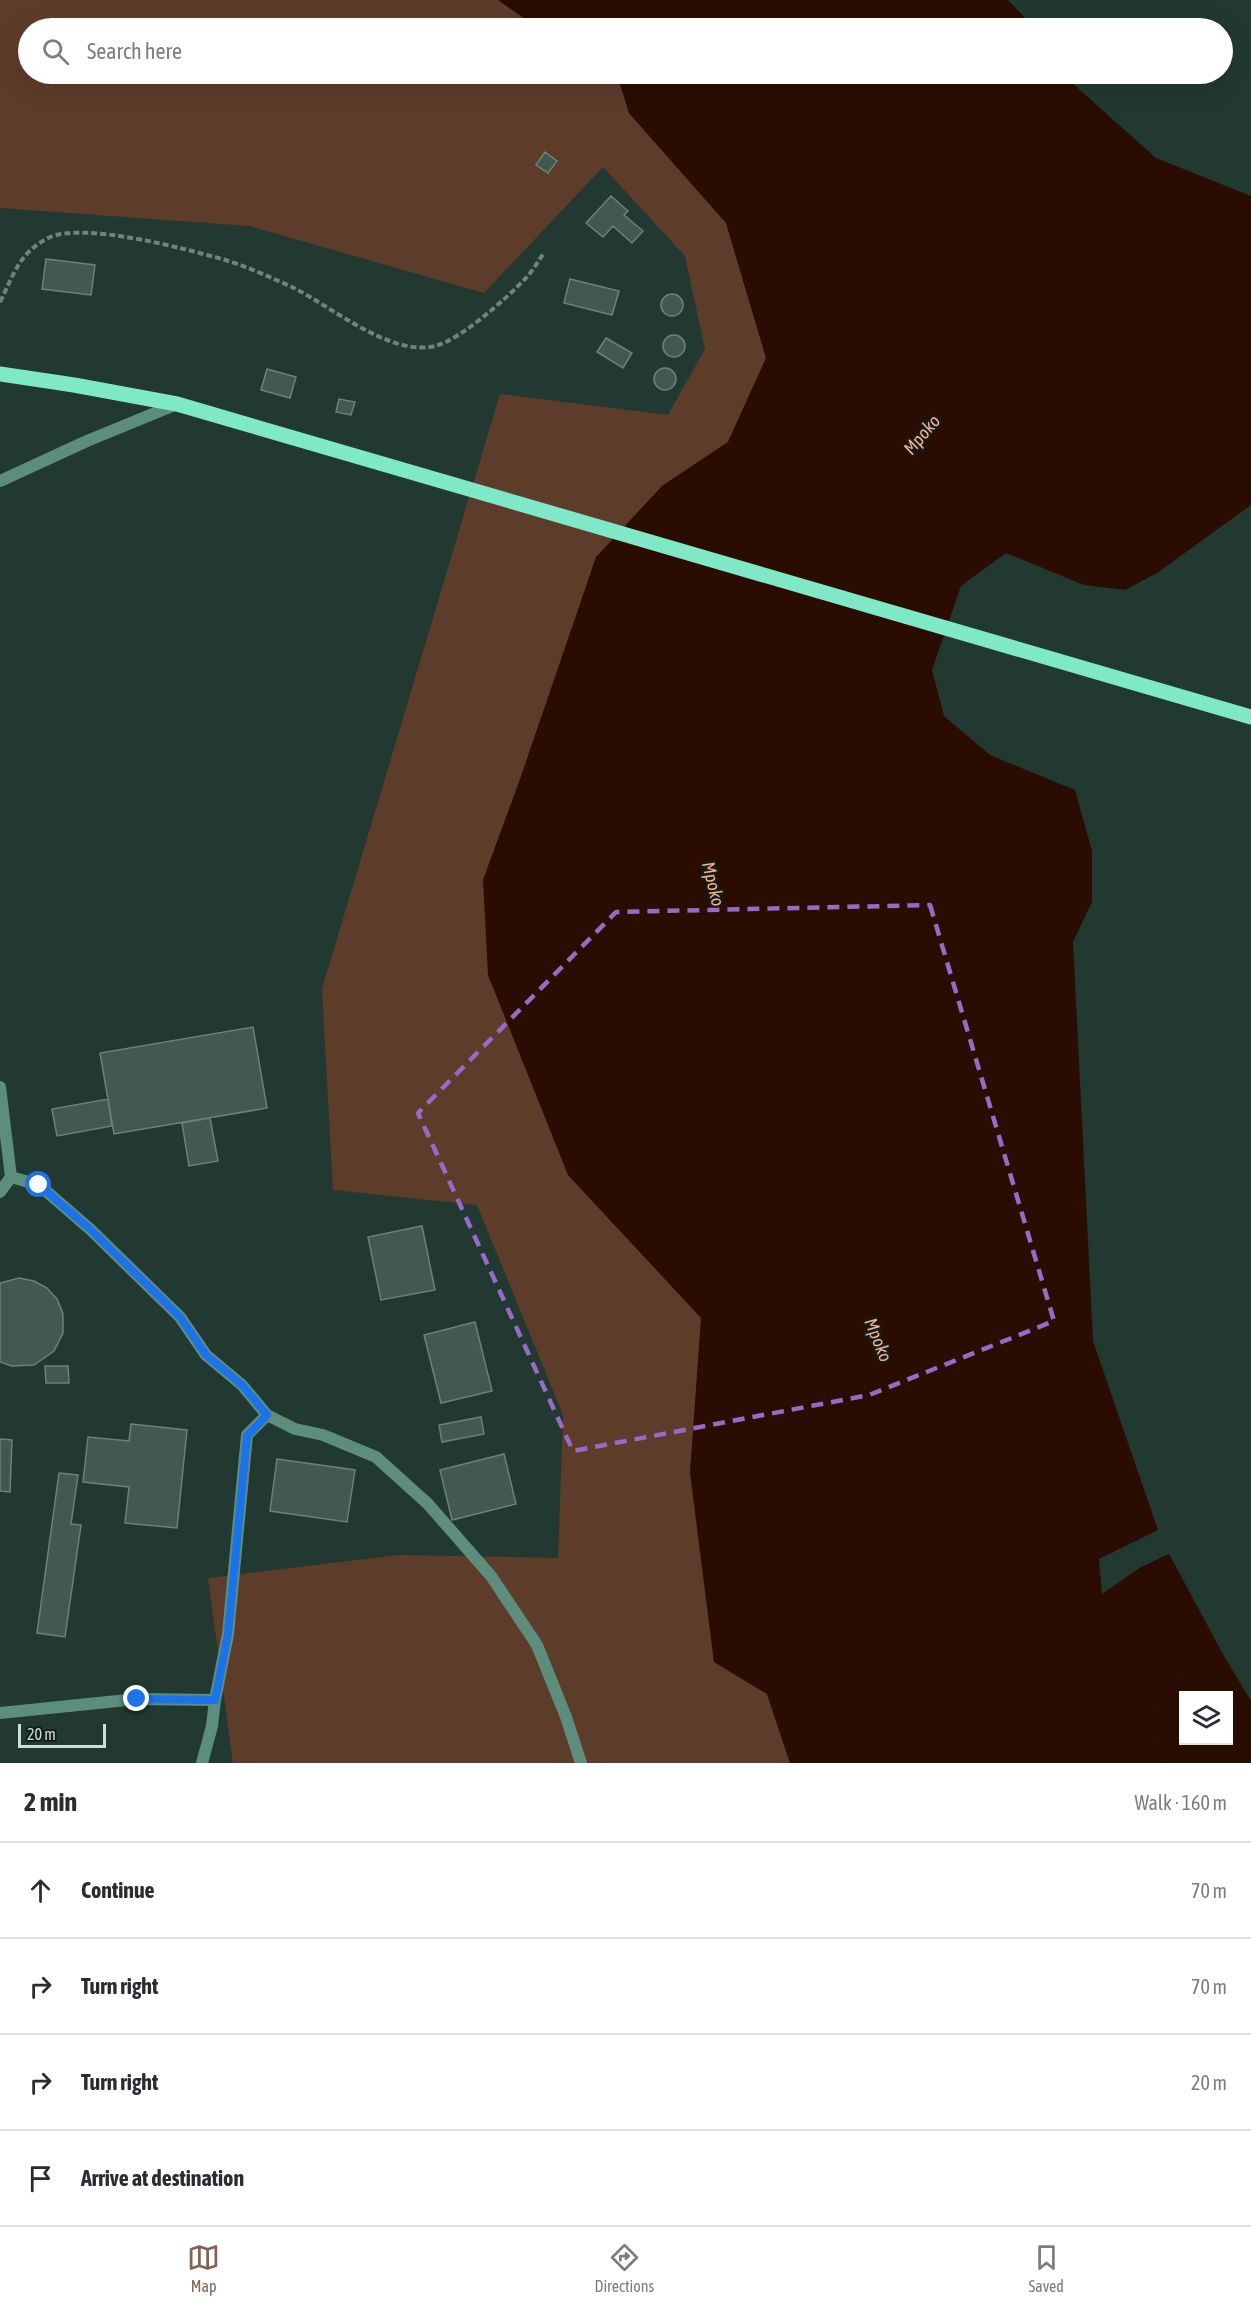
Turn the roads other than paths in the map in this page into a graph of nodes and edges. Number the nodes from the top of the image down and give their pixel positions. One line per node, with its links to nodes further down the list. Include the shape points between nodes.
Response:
1 (0, 374): 2 (main road)
2 (177, 404): 3 (street); 4 (main road)
3 (0, 481)
4 (1251, 717)
5 (0, 1087): 6 (street)
6 (10, 1177): 7 (street); 8 (street, via 39,1185 91,1230 180,1317 206,1355 242,1385)
7 (0, 1192)
8 (267, 1415): 9 (street, via 247,1436 228,1634); 12 (street, via 376,1457 428,1504 491,1576 537,1645)
9 (215, 1700): 10 (street, via 137,1699); 11 (street)
10 (0, 1713)
11 (202, 1763)
12 (581, 1763)

